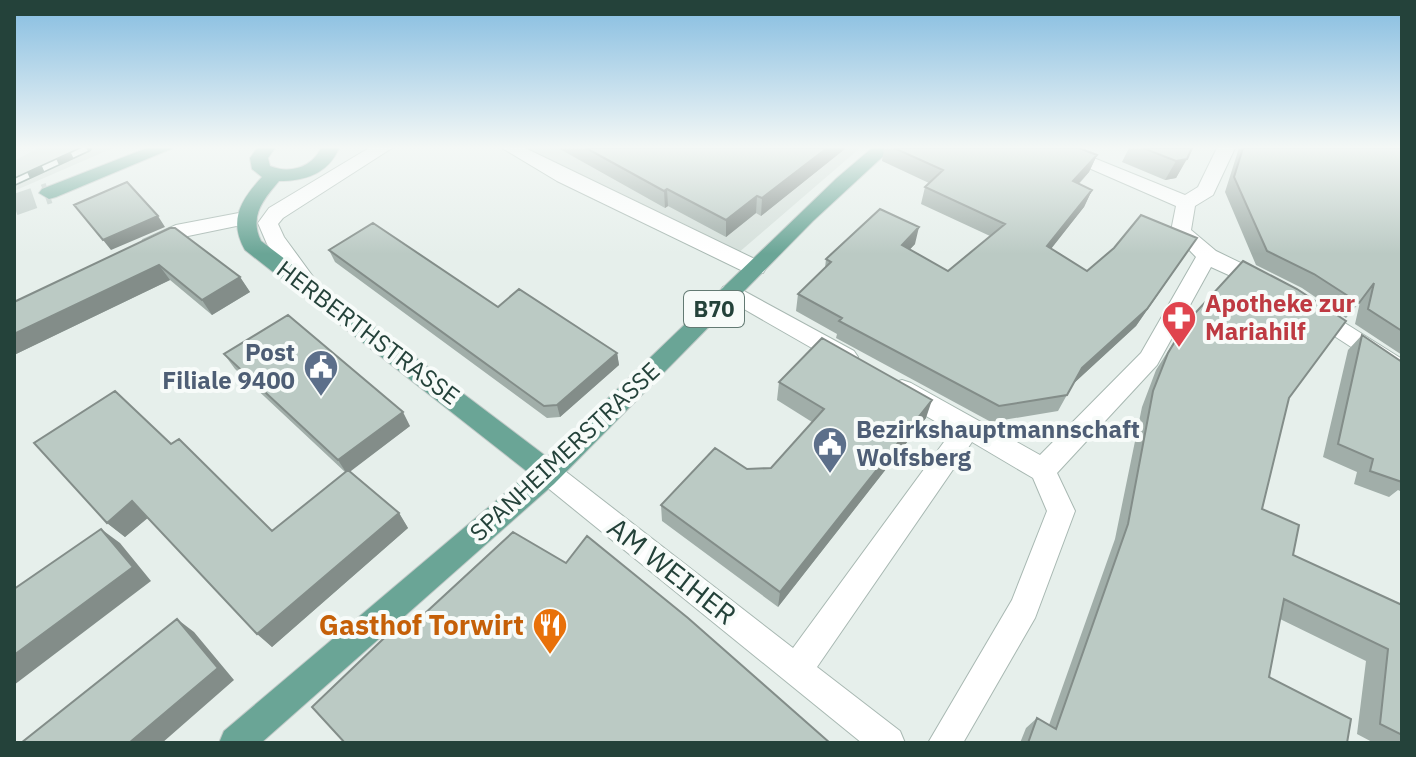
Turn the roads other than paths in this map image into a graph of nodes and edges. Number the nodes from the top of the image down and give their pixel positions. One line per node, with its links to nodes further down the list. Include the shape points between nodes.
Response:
1 (74, 183): 8 (main road)
2 (268, 183): 10 (main road)
3 (325, 183): 14 (street, via 268,223)
4 (583, 183): 13 (street)
5 (842, 183): 13 (main road, SPANHEIMERSTRASSE / B70)
6 (1138, 183): 9 (street)
7 (1210, 183): 9 (street)
8 (49, 193)
9 (1186, 203): 11 (street, via 1181,231)
10 (244, 218): 12 (street, via 183,230); 14 (main road, HERBERTHSTRASSE, via 252,245)
11 (1207, 255): 16 (street, via 1287,294); 18 (street, via 1149,359)
12 (126, 256)
13 (755, 268): 15 (main road, SPANHEIMERSTRASSE / B70)
14 (311, 289): 19 (main road, HERBERTHSTRASSE)
15 (731, 292): 17 (street); 19 (main road, SPANHEIMERSTRASSE / B70)
16 (1402, 371)
17 (968, 428): 18 (street); 20 (street)
18 (1043, 470): 23 (street, via 1061,511 1024,608)
19 (547, 472): 20 (street, AM WEIHER); 21 (main road, SPANHEIMERSTRASSE / B70)
20 (797, 669): 22 (street, AM WEIHER)
21 (236, 743)
22 (888, 743)
23 (945, 743)

